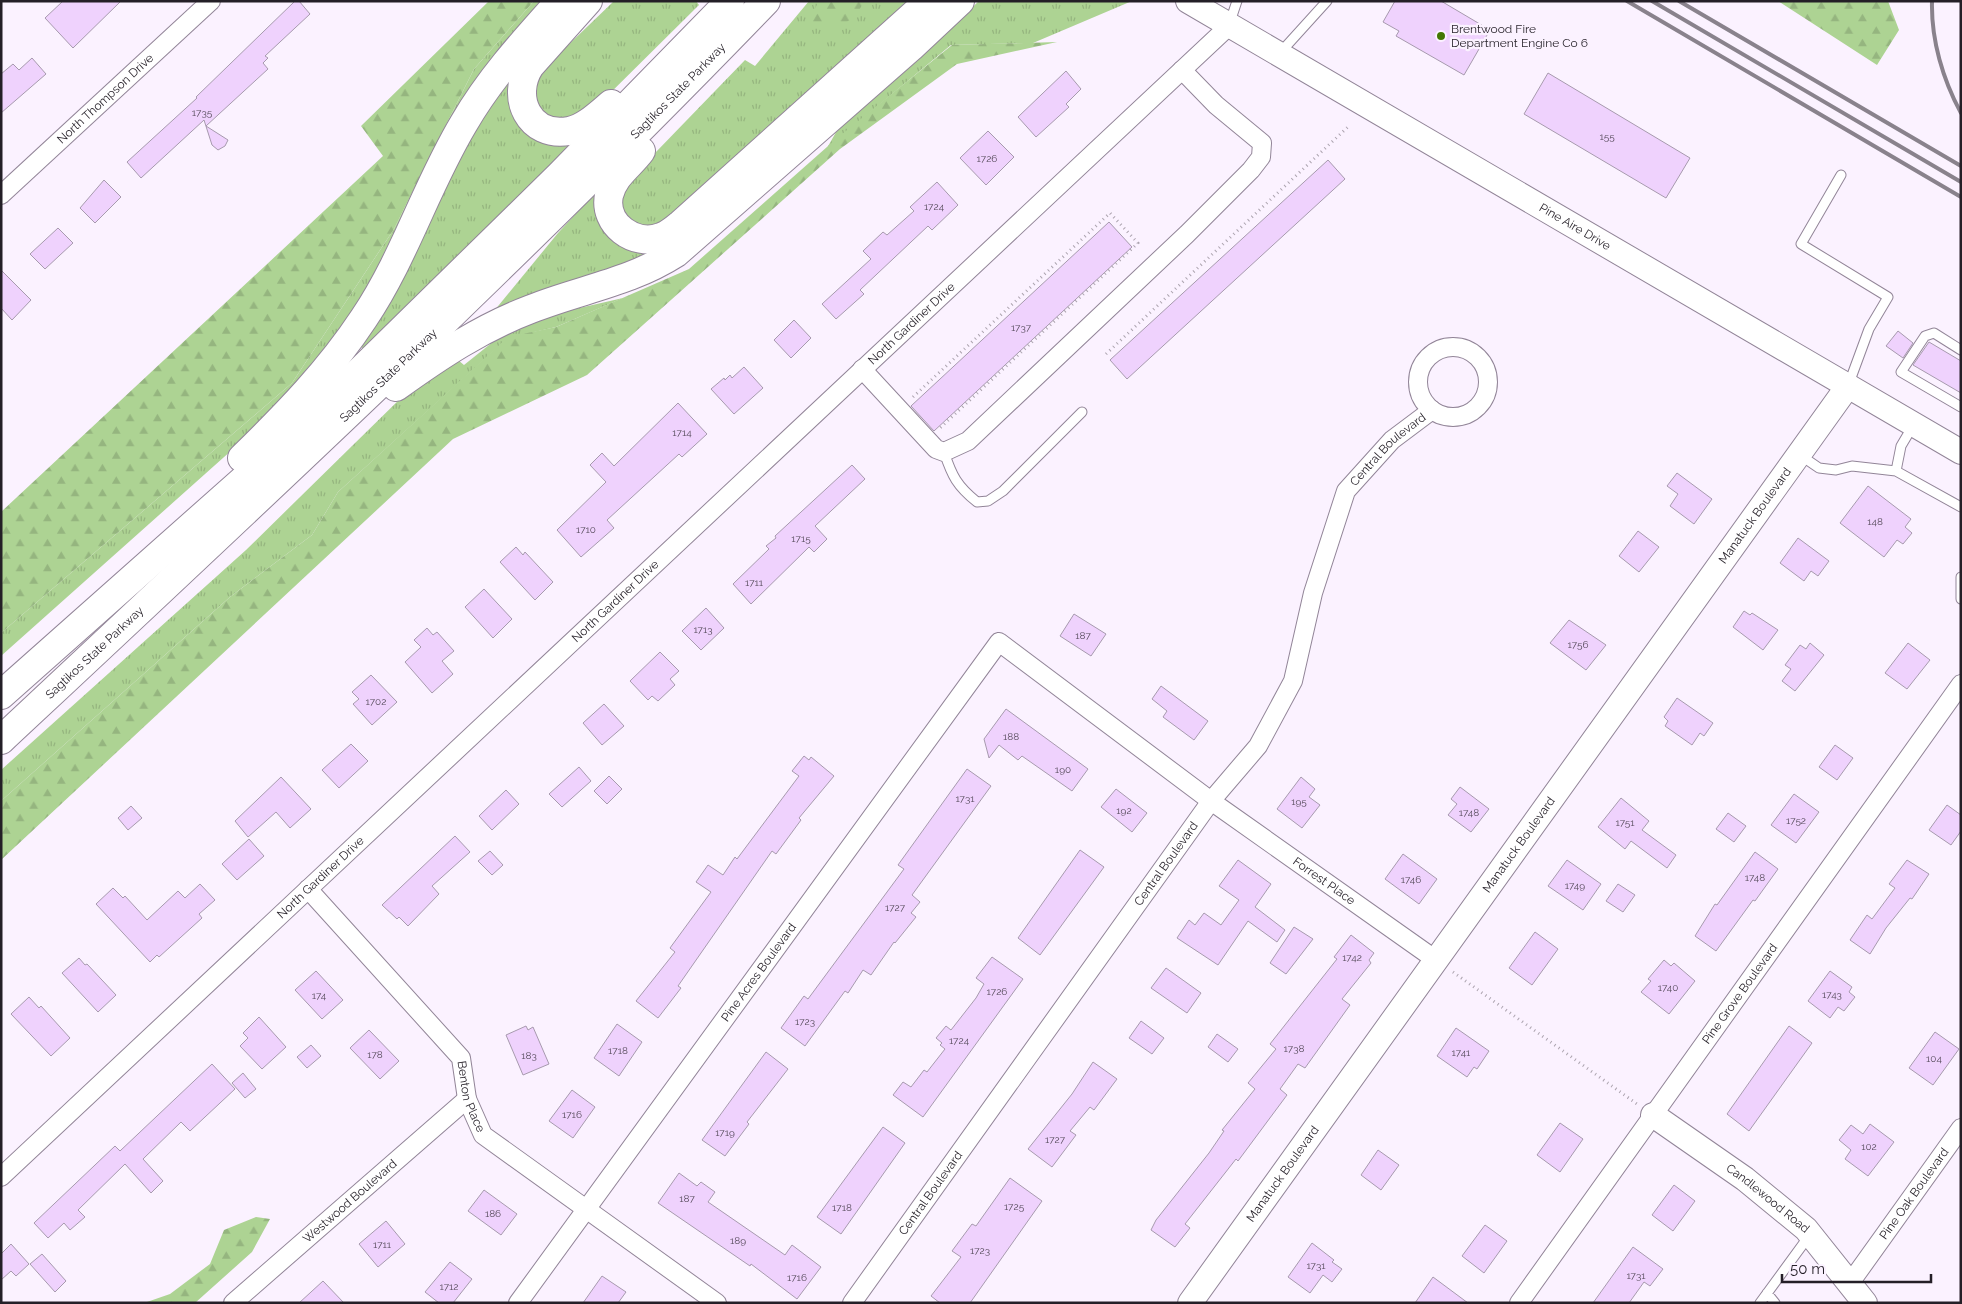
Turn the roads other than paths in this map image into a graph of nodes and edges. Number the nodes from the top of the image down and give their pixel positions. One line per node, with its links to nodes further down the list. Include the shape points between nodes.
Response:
1 (211, 1): 16 (street, North Thompson Drive)
2 (560, 1): 30 (highway, via 498,72 475,104 447,153 403,252 345,346 302,399 228,471)
3 (588, 1): 11 (highway, via 523,76 521,94 528,114 550,131 570,130 590,121)
4 (730, 1): 11 (highway, Sagtikos State Parkway)
5 (766, 1): 13 (highway, Sagtikos State Parkway)
6 (1188, 1): 10 (street, Pine Aire Drive)
7 (1237, 1): 10 (lane)
8 (1327, 1): 12 (lane)
9 (951, 4): 13 (highway, via 681,224 663,237 637,238 623,230 612,217 608,201 613,183 638,156); 25 (highway, via 676,253 638,275 541,305 483,330 439,356)
10 (1229, 26): 12 (street, Pine Aire Drive); 14 (street, North Gardiner Drive)
11 (697, 36): 30 (highway, Sagtikos State Parkway, via 303,427)
12 (1279, 54): 19 (street, Pine Aire Drive)
13 (701, 69): 25 (highway, Sagtikos State Parkway)
14 (1182, 70): 18 (street, North Gardiner Drive); 26 (street, via 1216,105 1262,143 1260,156 1251,170 1187,234 968,441)
15 (1841, 175): 19 (lane, via 1801,244 1888,297 1869,329)
16 (1, 195)
17 (1961, 350): 20 (lane, via 1934,333 1925,336 1901,372)
18 (862, 369): 26 (street, via 927,440); 38 (street, North Gardiner Drive)
19 (1848, 386): 23 (street, Pine Aire Drive); 27 (street, Manatuck Boulevard)
20 (1961, 407)
21 (1432, 410): 21 (street, Central Boulevard, via 1447,417 1462,416 1476,409 1486,396 1489,381 1485,365 1474,354 1460,347 1444,348 1430,355 1421,368 1418,383 1422,398); 37 (street, Central Boulevard, via 1392,440 1346,491 1313,594 1293,681 1258,746)
22 (1082, 412): 26 (lane, via 1003,491 988,501 977,502 966,494 953,478)
23 (1914, 424): 24 (street, Pine Aire Drive); 28 (lane, via 1901,446)
24 (1957, 447)
25 (315, 448): 36 (highway, Sagtikos State Parkway)
26 (944, 452)
27 (1799, 454): 28 (lane, via 1819,468 1836,470 1852,466); 39 (street, Manatuck Boulevard)
28 (1896, 471): 29 (lane)
29 (1961, 507)
30 (135, 577): 35 (highway, Sagtikos State Parkway)
31 (1961, 577): 32 (lane)
32 (1961, 599)
33 (999, 642): 37 (street, Forrest Place); 44 (street, Pine Acres Boulevard)
34 (1961, 684): 41 (street, Pine Grove Boulevard)
35 (1, 695)
36 (1, 740)
37 (1211, 801): 39 (street, Forrest Place); 51 (street, Central Boulevard)
38 (308, 890): 40 (street, Benton Place, via 461,1058); 43 (street, North Gardiner Drive)
39 (1436, 960): 52 (street, Manatuck Boulevard)
40 (467, 1100): 44 (street, Benton Place, via 483,1135); 48 (street, Westwood Boulevard)
41 (1653, 1115): 45 (street, Candlewood Road, via 1745,1179); 53 (street, Pine Grove Boulevard)
42 (1961, 1128): 46 (street, Pine Oak Boulevard)
43 (1, 1177)
44 (585, 1208): 49 (street, Pine Acres Boulevard); 50 (street, Benton Place)
45 (1810, 1234): 46 (street, Candlewood Road); 47 (lane)
46 (1850, 1283): 56 (street, Candlewood Road)
47 (1767, 1293): 54 (lane); 55 (lane)
48 (233, 1303)
49 (518, 1303)
50 (717, 1303)
51 (852, 1303)
52 (1190, 1303)
53 (1519, 1303)
54 (1760, 1303)
55 (1775, 1303)
56 (1865, 1303)

